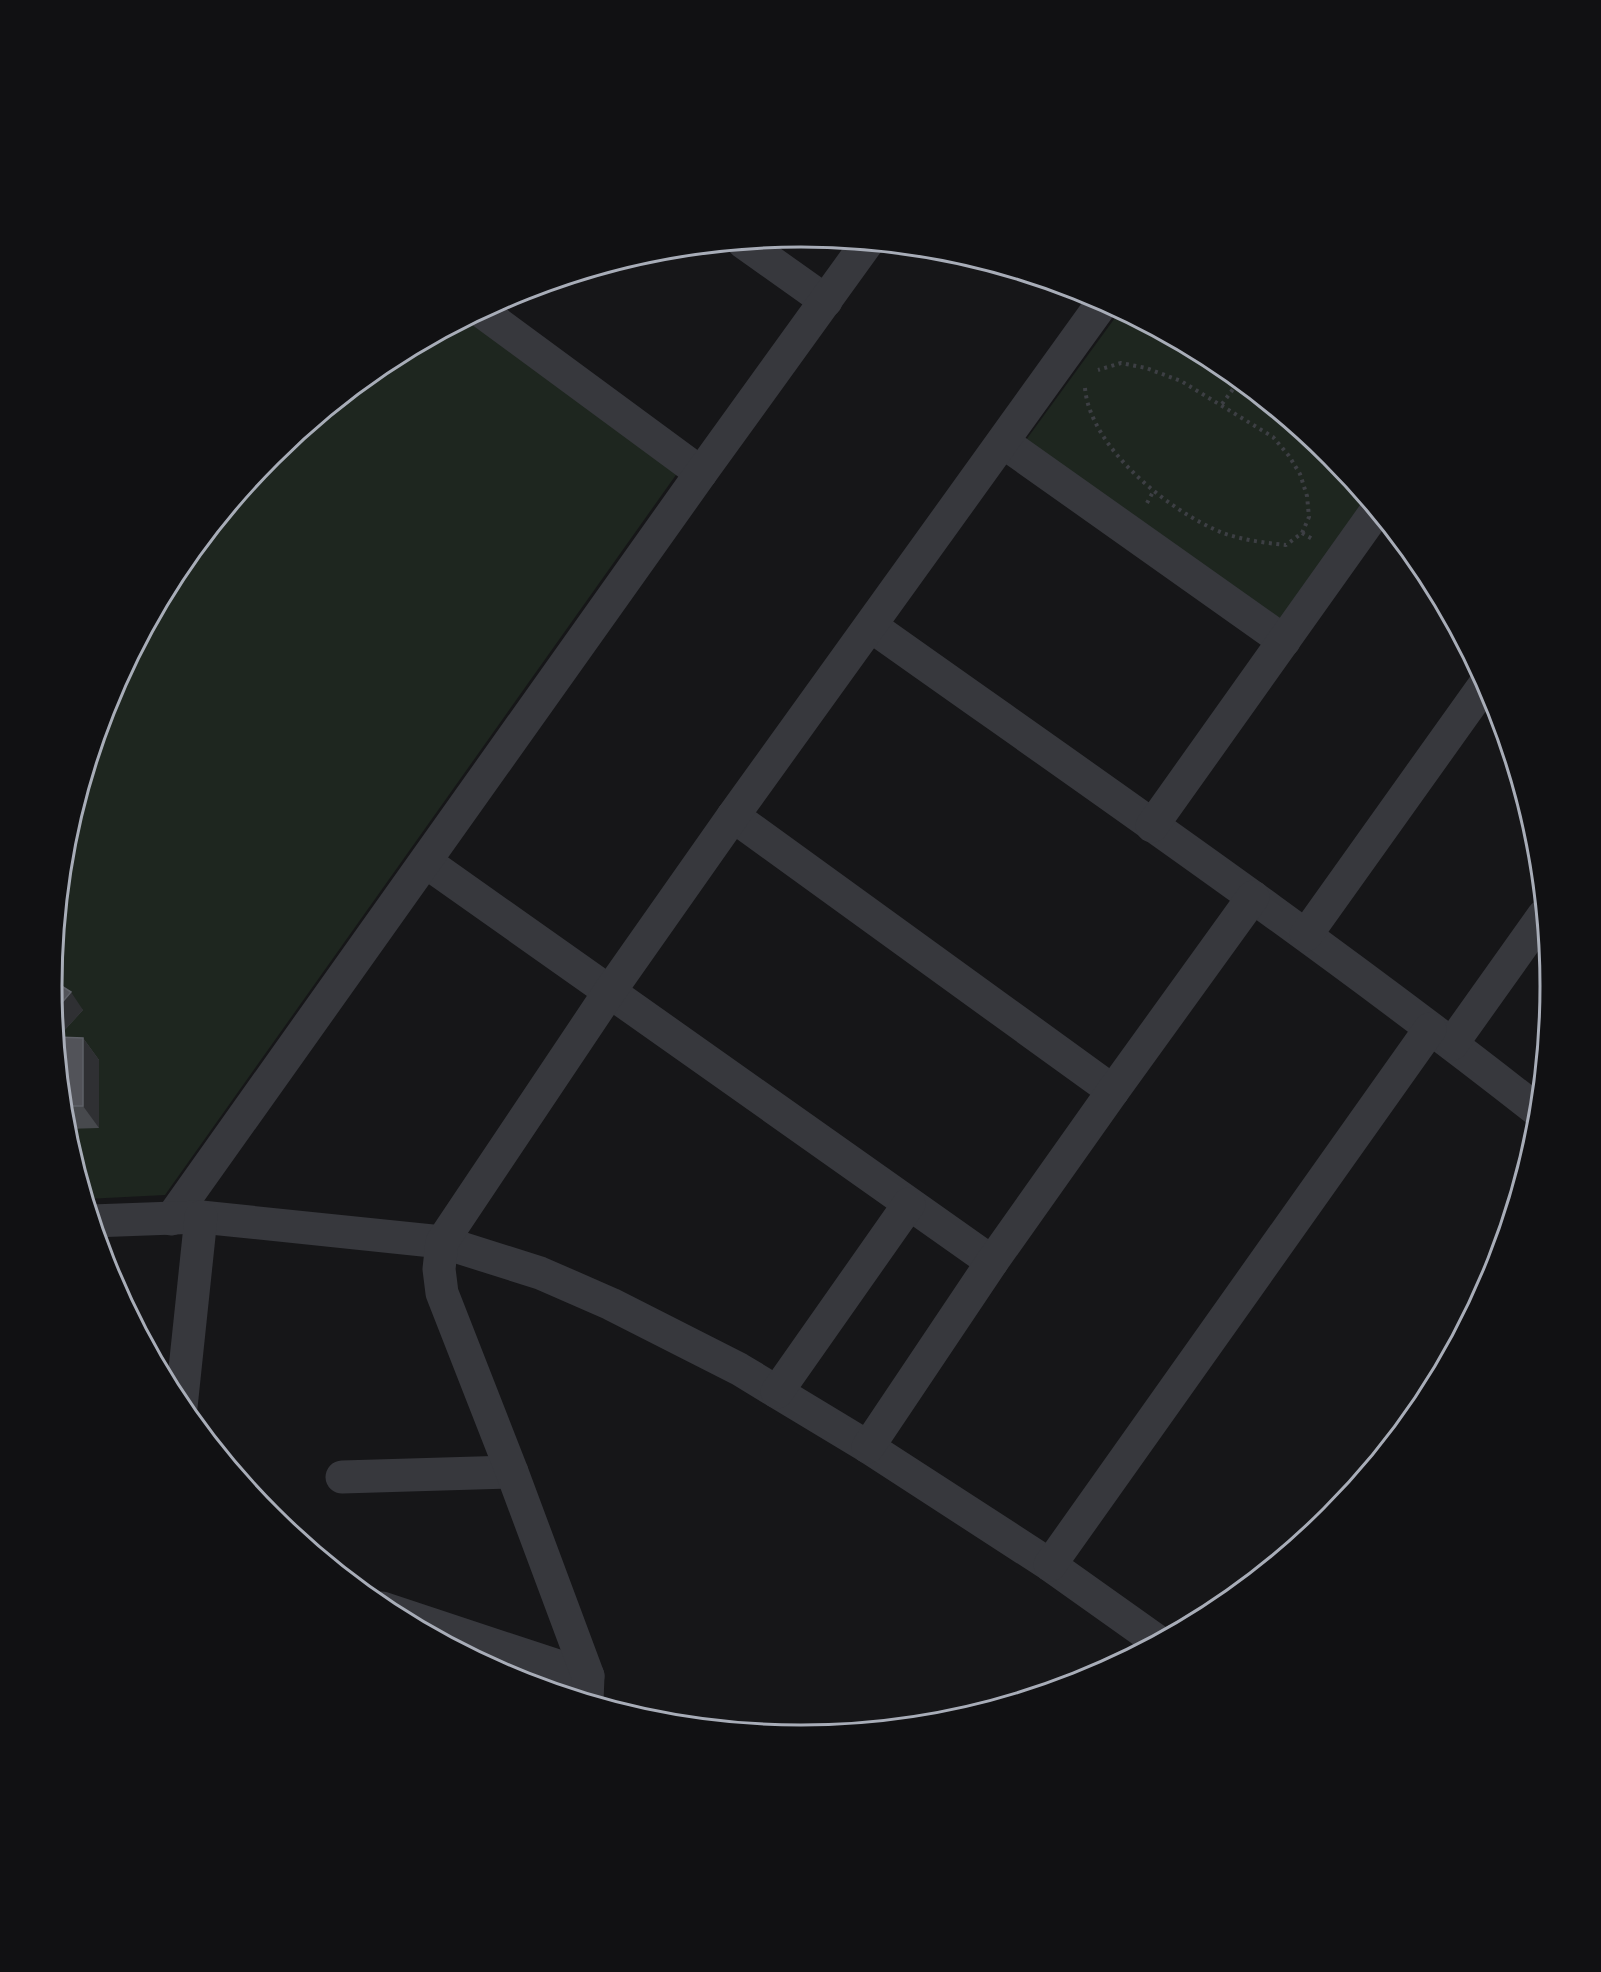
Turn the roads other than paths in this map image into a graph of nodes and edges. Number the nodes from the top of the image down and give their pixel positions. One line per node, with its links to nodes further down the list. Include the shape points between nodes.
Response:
1 (753, 249): 3 (street)
2 (862, 250): 3 (street)
3 (826, 301): 7 (street)
4 (1099, 310): 6 (street, via 1073,367)
5 (488, 316): 7 (street)
6 (1003, 442): 9 (street); 10 (street)
7 (701, 473): 14 (street)
8 (1372, 518): 10 (street)
9 (871, 626): 12 (street); 13 (street)
10 (1284, 641): 13 (street)
11 (1479, 693): 17 (street)
12 (733, 816): 18 (street); 20 (street)
13 (1152, 826): 15 (street)
14 (426, 862): 18 (street); 23 (street)
15 (1253, 897): 17 (street); 20 (street)
16 (1537, 924): 19 (street)
17 (1306, 935): 19 (street)
18 (610, 992): 22 (street); 25 (street)
19 (1441, 1036): 21 (street); 32 (street)
20 (1113, 1091): 26 (street)
21 (1529, 1104)
22 (909, 1204): 26 (street); 28 (street)
23 (186, 1218): 24 (street); 25 (street); 27 (street)
24 (100, 1221)
25 (441, 1242): 28 (street, via 540,1273 611,1304); 30 (street, via 442,1293)
26 (992, 1262): 29 (street)
27 (181, 1389)
28 (777, 1392): 29 (street)
29 (868, 1447): 32 (street)
30 (512, 1472): 31 (street); 35 (street)
31 (342, 1477)
32 (1050, 1565): 34 (street)
33 (441, 1631): 35 (street)
34 (1151, 1636)
35 (587, 1689)

